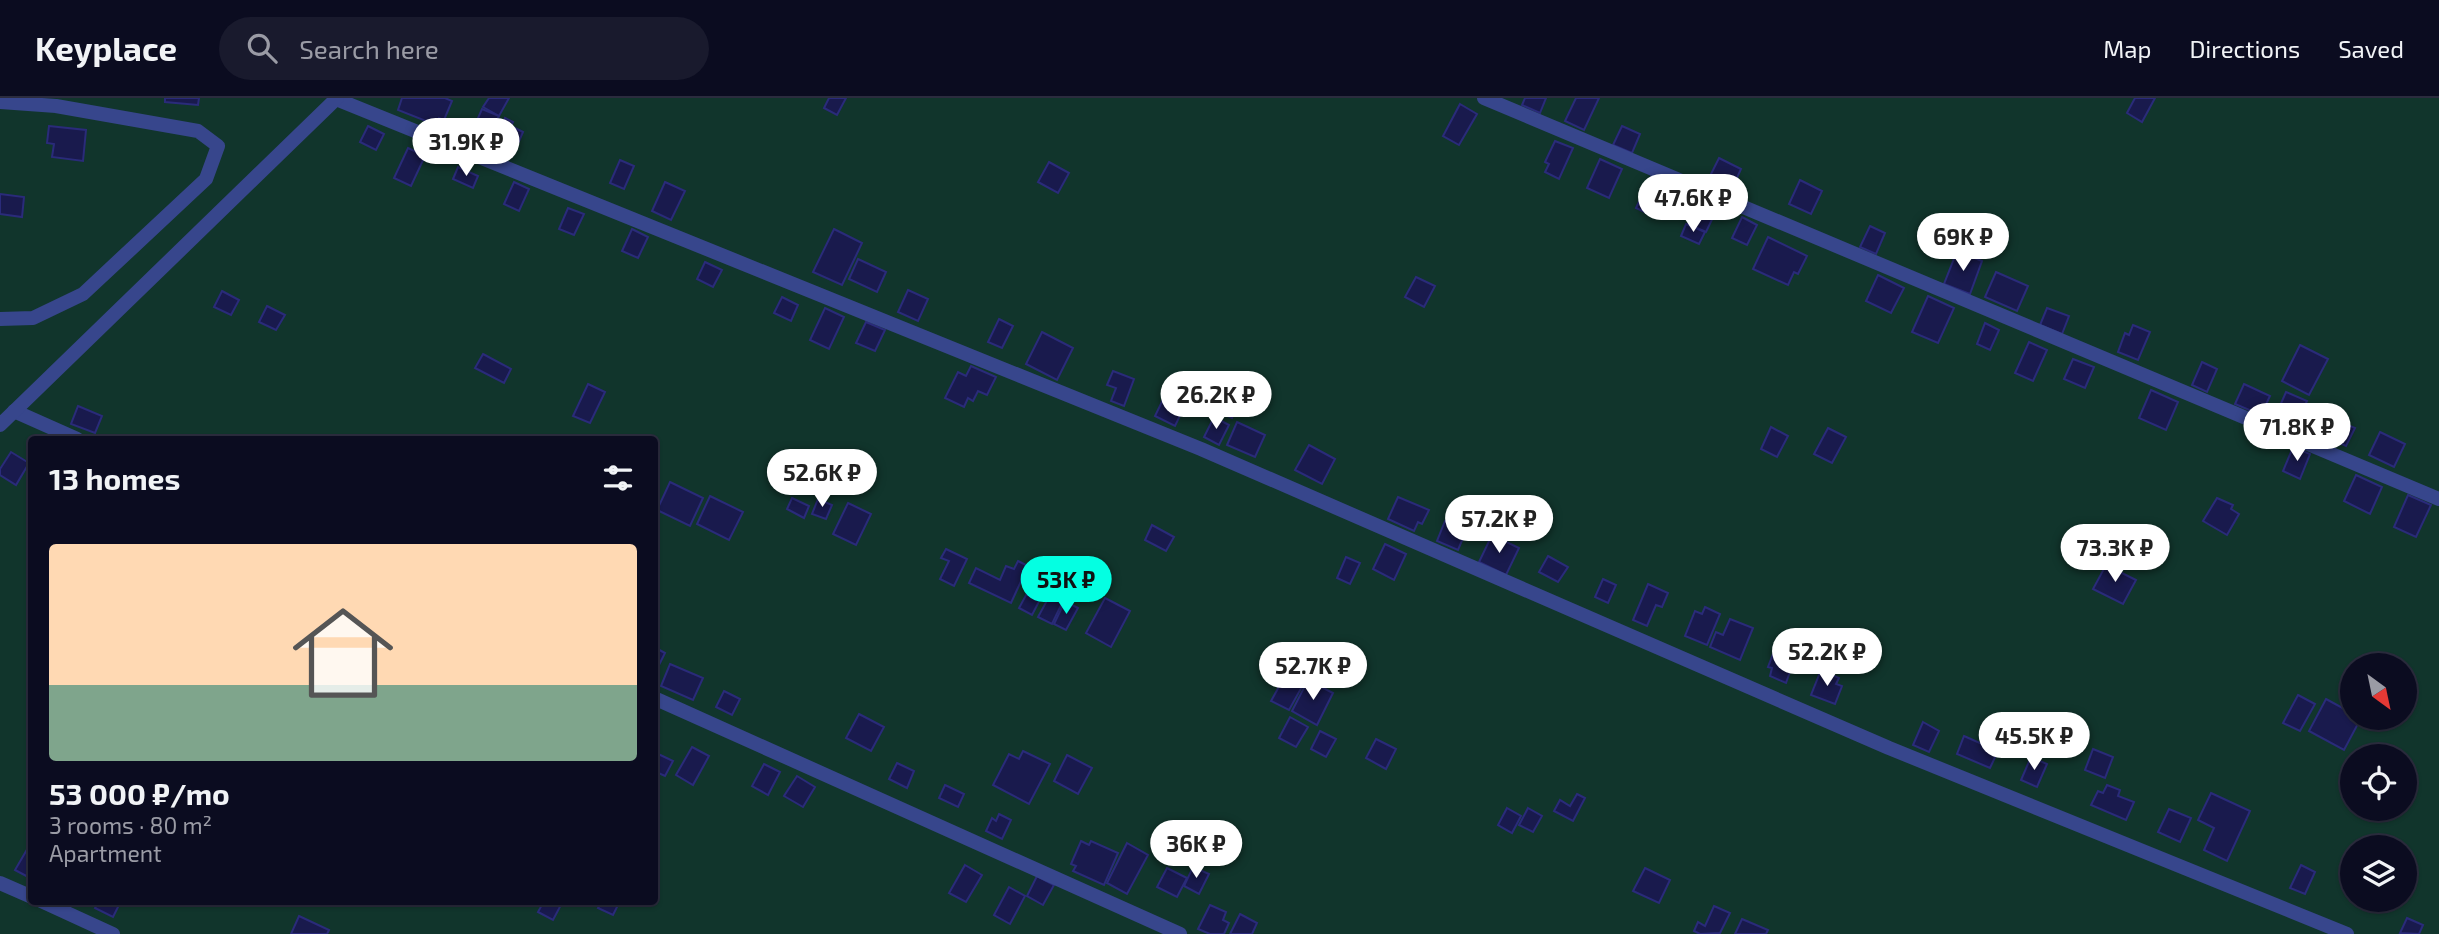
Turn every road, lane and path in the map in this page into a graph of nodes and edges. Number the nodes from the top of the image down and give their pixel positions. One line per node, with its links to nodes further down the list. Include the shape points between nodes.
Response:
1 (336, 98): 5 (lane); 15 (lane, via 1201,449 1889,748)
2 (1484, 98): 8 (lane)
3 (0, 102): 4 (lane, via 56,106 198,131 218,146 206,179 83,295 33,318)
4 (0, 319)
5 (14, 411): 6 (lane); 7 (lane)
6 (0, 425)
7 (70, 436)
8 (2439, 499)
9 (658, 700): 14 (lane)
10 (0, 883): 11 (lane)
11 (28, 895)
12 (50, 905): 13 (lane)
13 (113, 934)
14 (1180, 934)
15 (2347, 934)

